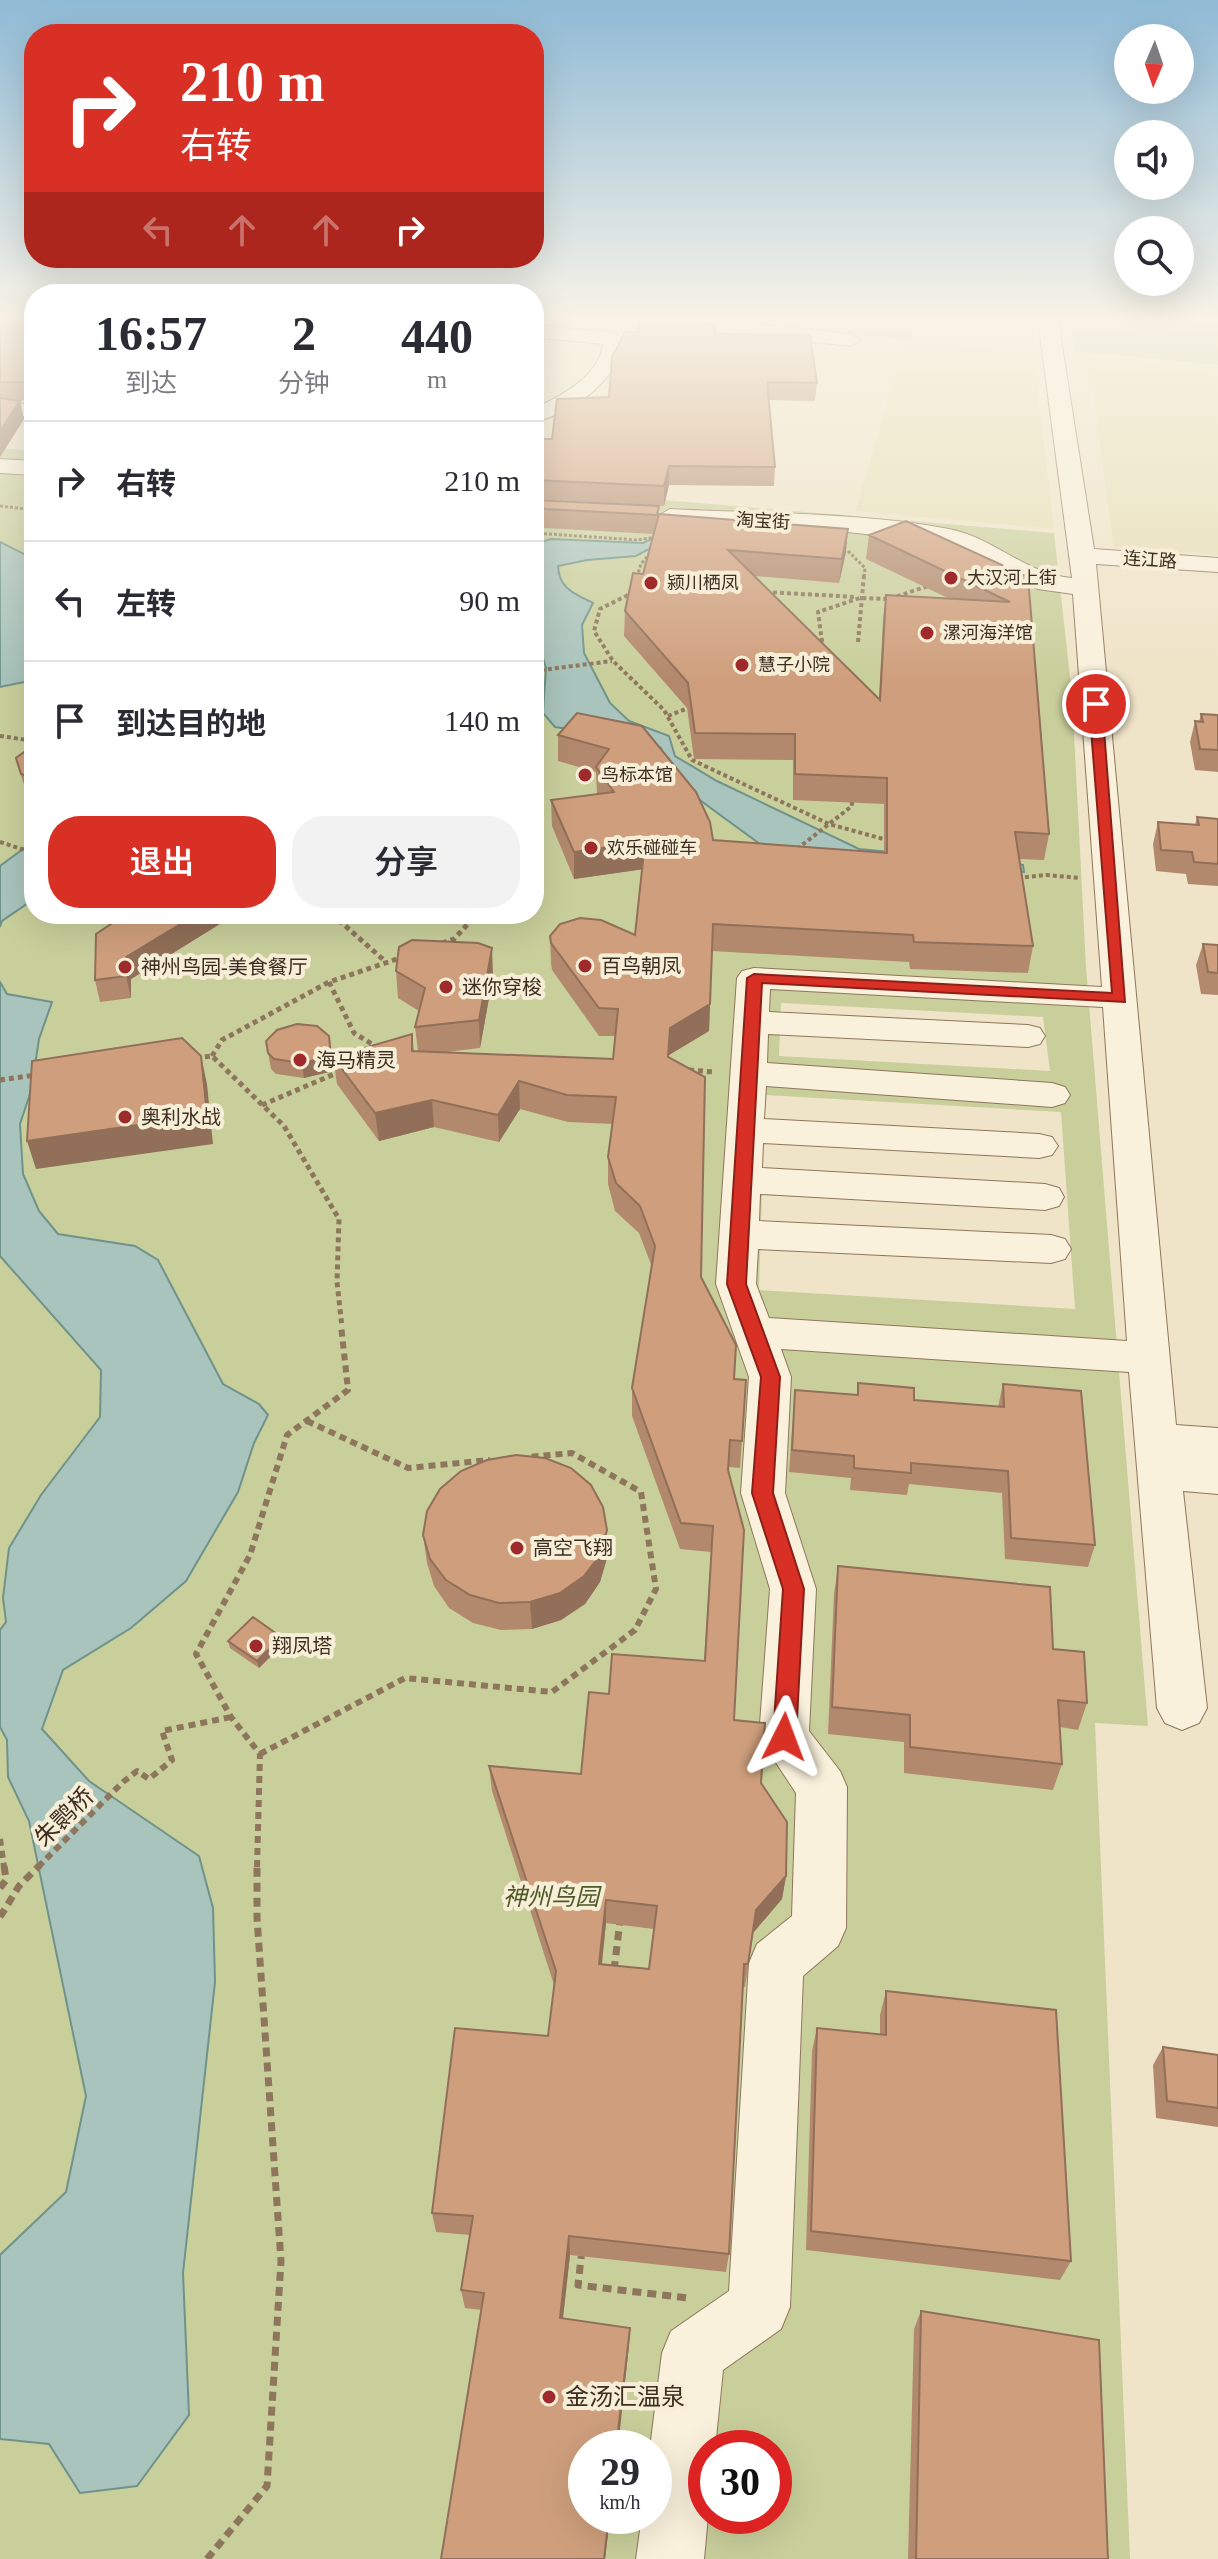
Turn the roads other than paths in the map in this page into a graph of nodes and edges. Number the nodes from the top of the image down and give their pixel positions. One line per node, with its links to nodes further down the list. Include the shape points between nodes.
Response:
1 (1065, 439): 6 (street)
2 (0, 466): 3 (street)
3 (24, 467)
4 (650, 526): 6 (street, 淘宝街, via 845,537 949,536 1047,584)
5 (1218, 565): 6 (street, 连江路)
6 (1084, 571): 7 (street)
7 (1120, 998): 8 (street, via 754,978); 19 (street)
8 (752, 1022): 9 (street); 10 (street)
9 (1028, 1036)
10 (747, 1073): 11 (street); 12 (street)
11 (1052, 1095)
12 (744, 1130): 13 (street); 14 (street)
13 (1039, 1146)
14 (742, 1180): 15 (street); 16 (street)
15 (1045, 1197)
16 (739, 1234): 17 (street); 18 (street, via 736,1284)
17 (1051, 1249)
18 (751, 1332): 19 (street); 24 (street, via 770,1377 763,1493 793,1589 784,1737 822,1787 819,1928 776,1963 759,2307 693,2353)
19 (1150, 1358): 21 (street)
20 (1218, 1445): 21 (street)
21 (1158, 1456): 22 (street); 23 (street)
22 (1218, 1476)
23 (1182, 1708)
24 (670, 2559)

